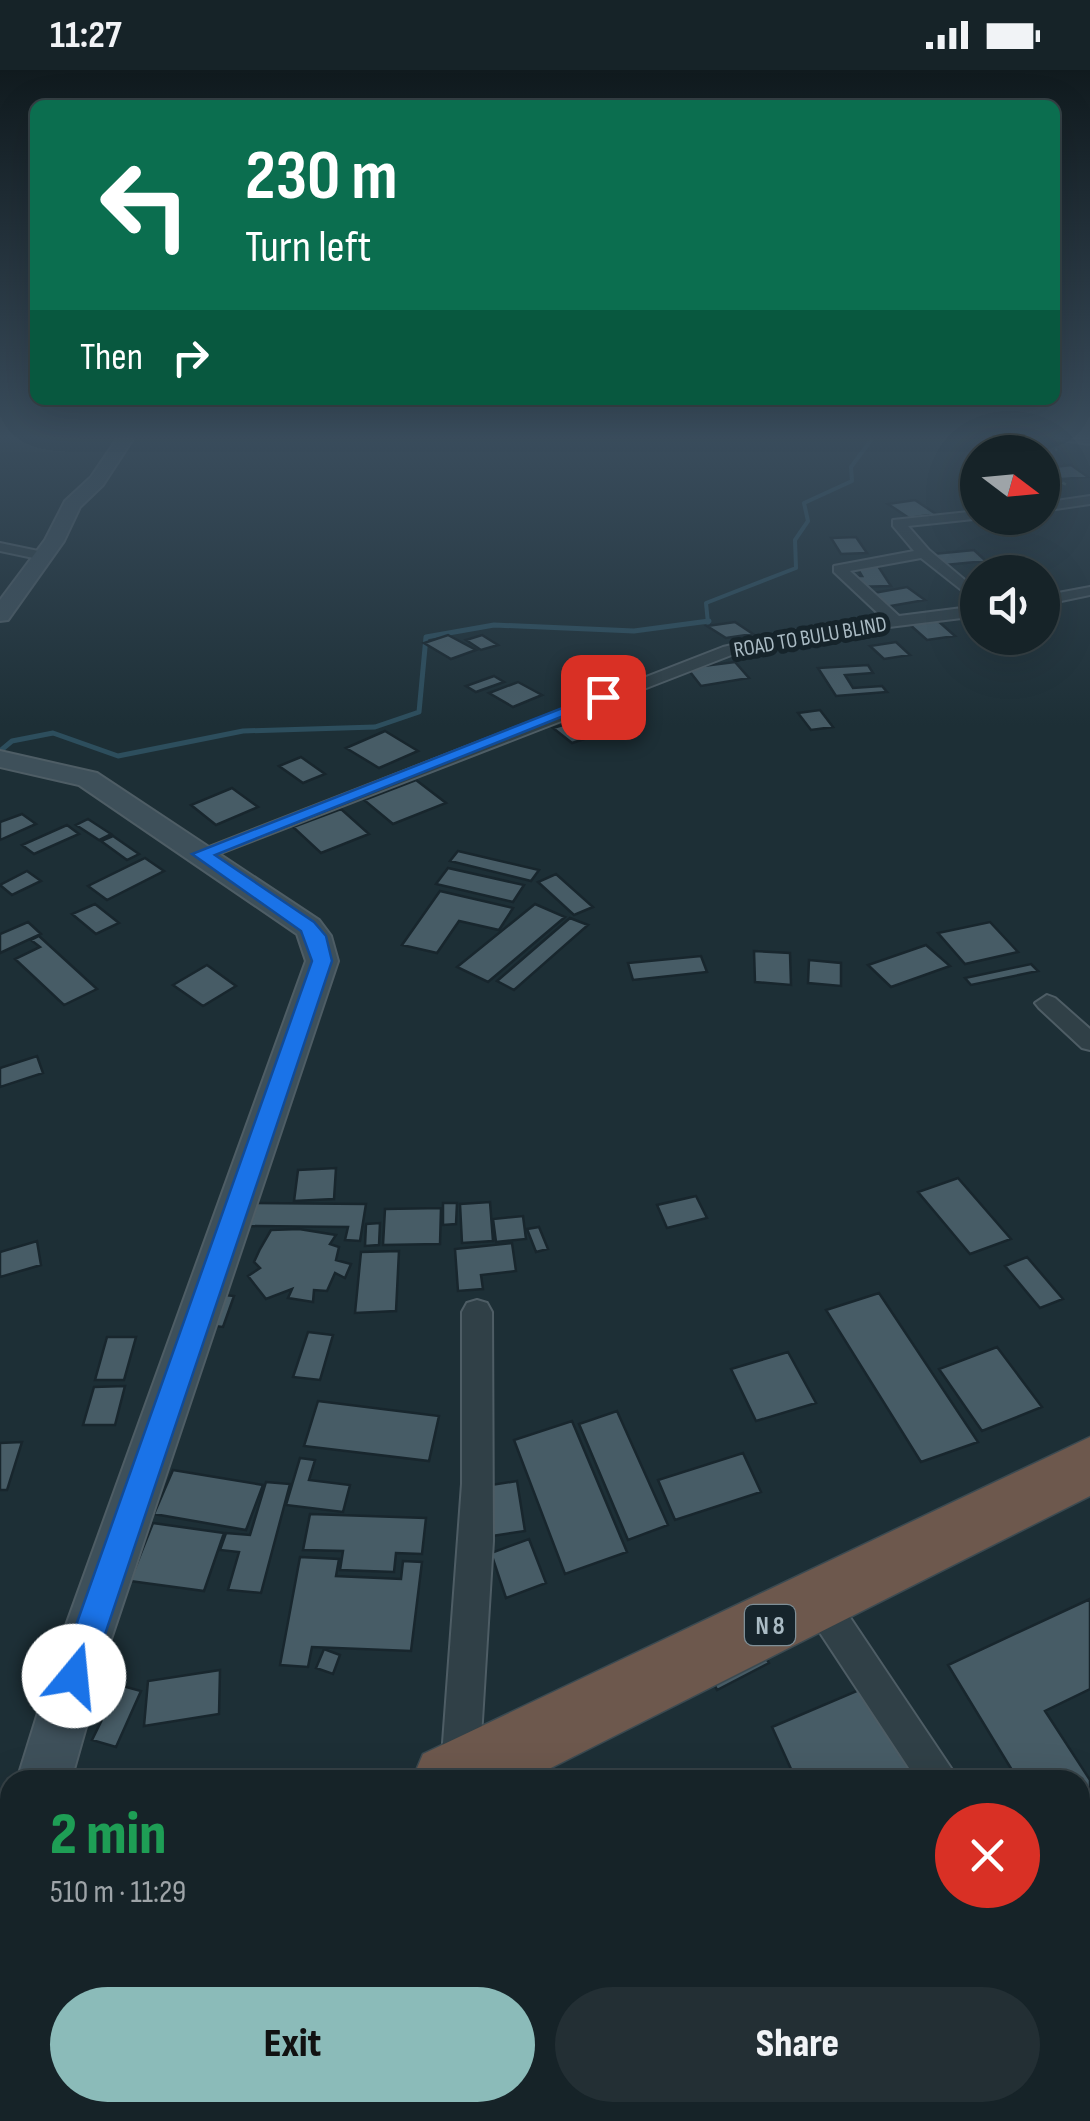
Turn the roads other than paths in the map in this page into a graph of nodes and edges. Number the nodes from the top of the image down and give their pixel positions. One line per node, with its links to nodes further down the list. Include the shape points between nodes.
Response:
1 (55, 535): 5 (street)
2 (909, 535): 4 (street)
3 (0, 547): 5 (street)
4 (924, 553): 6 (street); 11 (street, via 839,569)
5 (42, 556): 9 (street)
6 (960, 584)
7 (1088, 593): 8 (street)
8 (1060, 598)
9 (2, 609)
10 (960, 613): 11 (street, ROAD TO BULU BLIND)
11 (894, 620): 13 (street, ROAD TO BULU BLIND, via 767,640 700,660)
12 (0, 759): 13 (street, via 88,779)
13 (201, 854): 19 (street, via 308,926 322,961 85,1642)
14 (1047, 1003): 15 (street)
15 (1090, 1042)
16 (477, 1312): 20 (street, via 478,1547)
17 (1090, 1465): 18 (highway, N 8)
18 (819, 1602): 21 (highway, N 8); 22 (street)
19 (47, 1770)
20 (455, 1770)
21 (469, 1770)
22 (933, 1770)

